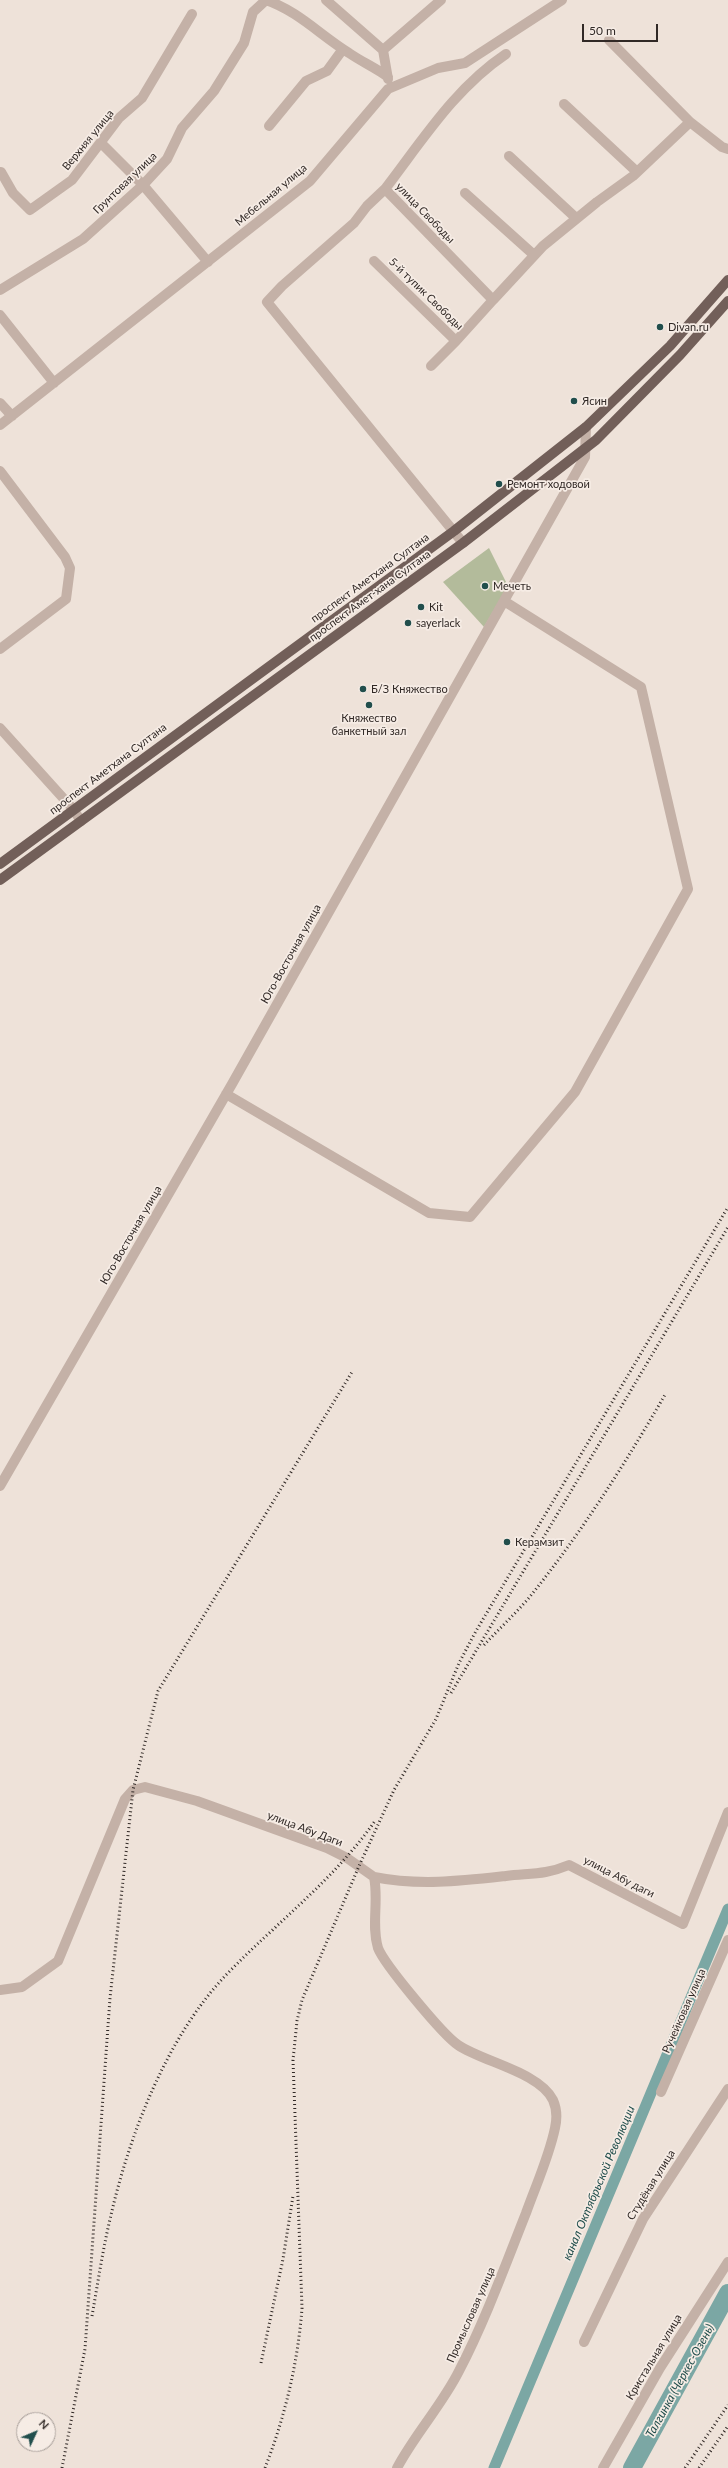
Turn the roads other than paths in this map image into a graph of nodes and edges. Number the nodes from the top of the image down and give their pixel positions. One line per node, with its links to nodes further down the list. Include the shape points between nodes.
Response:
1 (326, 0): 7 (street)
2 (441, 0): 7 (street)
3 (562, 0): 10 (street, Мебельная улица, via 465,63 438,68)
4 (192, 14): 14 (street, Верхняя улица, via 142,98 119,118)
5 (609, 40): 12 (street)
6 (343, 49): 9 (street, Грунтовая улица); 13 (street, via 327,71 306,81); 19 (street, Грунтовая улица, via 285,6 266,0 253,12 244,43 214,91 182,128 167,159)
7 (383, 50): 9 (street)
8 (506, 54): 20 (street, via 486,67 454,99)
9 (388, 77): 10 (street)
10 (388, 89): 25 (street, Мебельная улица, via 310,181)
11 (564, 104): 18 (street)
12 (690, 122): 15 (street); 18 (street)
13 (269, 126)
14 (102, 144): 17 (street, Верхняя улица, via 72,180 30,210 13,193); 19 (street)
15 (728, 149)
16 (509, 156): 22 (street)
17 (1, 172)
18 (637, 172): 22 (street)
19 (143, 185): 25 (street); 27 (street, Грунтовая улица, via 83,240)
20 (385, 189): 28 (street, улица Свободы); 40 (street, улица Свободы, via 354,223 267,302)
21 (465, 193): 23 (street)
22 (576, 218): 23 (street)
23 (534, 255): 28 (street)
24 (374, 261): 31 (street, 5-й тупик Свободы)
25 (208, 262): 33 (street, Мебельная улица)
26 (728, 280): 37 (main road, проспект Аметхана Султана, via 670,346)
27 (0, 290)
28 (493, 300): 31 (street, 5-й тупик Свободы)
29 (728, 301): 38 (main road, проспект Амет-хана Султана, via 680,355)
30 (0, 315): 33 (street)
31 (456, 341): 32 (street)
32 (431, 366)
33 (54, 383): 35 (street, Мебельная улица)
34 (0, 403): 35 (street)
35 (12, 416): 36 (street, Мебельная улица)
36 (0, 425)
37 (586, 428): 38 (street, Юго-Восточная улица); 40 (main road, проспект Аметхана Султана)
38 (585, 449): 41 (main road, проспект Амет-хана Султана); 42 (street, Юго-Восточная улица, via 585,457)
39 (0, 471): 43 (street, via 70,568 66,599)
40 (454, 531): 41 (street, улица Свободы); 45 (main road, проспект Аметхана Султана)
41 (464, 543): 46 (main road, проспект Амет-хана Султана)
42 (504, 601): 49 (street, Юго-Восточная улица); 49 (street, via 641,687 688,889 578,1085 470,1217 429,1214)
43 (0, 648)
44 (0, 728): 45 (street)
45 (73, 808): 46 (street); 47 (main road, проспект Аметхана Султана)
46 (81, 821): 48 (main road, проспект Амет-хана Султана)
47 (0, 864)
48 (0, 880)
49 (226, 1094): 50 (street, Юго-Восточная улица)
50 (0, 1486)
51 (728, 1812): 52 (street, улица Абу даги, via 683,1924 569,1865 548,1873 458,1882 419,1883)
52 (374, 1877): 54 (street, улица Абу Даги, via 327,1848 197,1801 145,1787 133,1790 125,1799 58,1961 22,1987); 59 (street, Промысловая улица, via 374,1930 379,1950 391,1970 457,2044 542,2087 552,2099 557,2113 545,2161 504,2270 459,2372)
53 (728, 1940): 56 (street, Ручейковая улица)
54 (0, 1990)
55 (728, 2089): 58 (street, Студёная улица, via 643,2219)
56 (661, 2092)
57 (728, 2262): 60 (street, Кристальная улица, via 660,2368)
58 (584, 2342)
59 (397, 2468)
60 (603, 2468)

